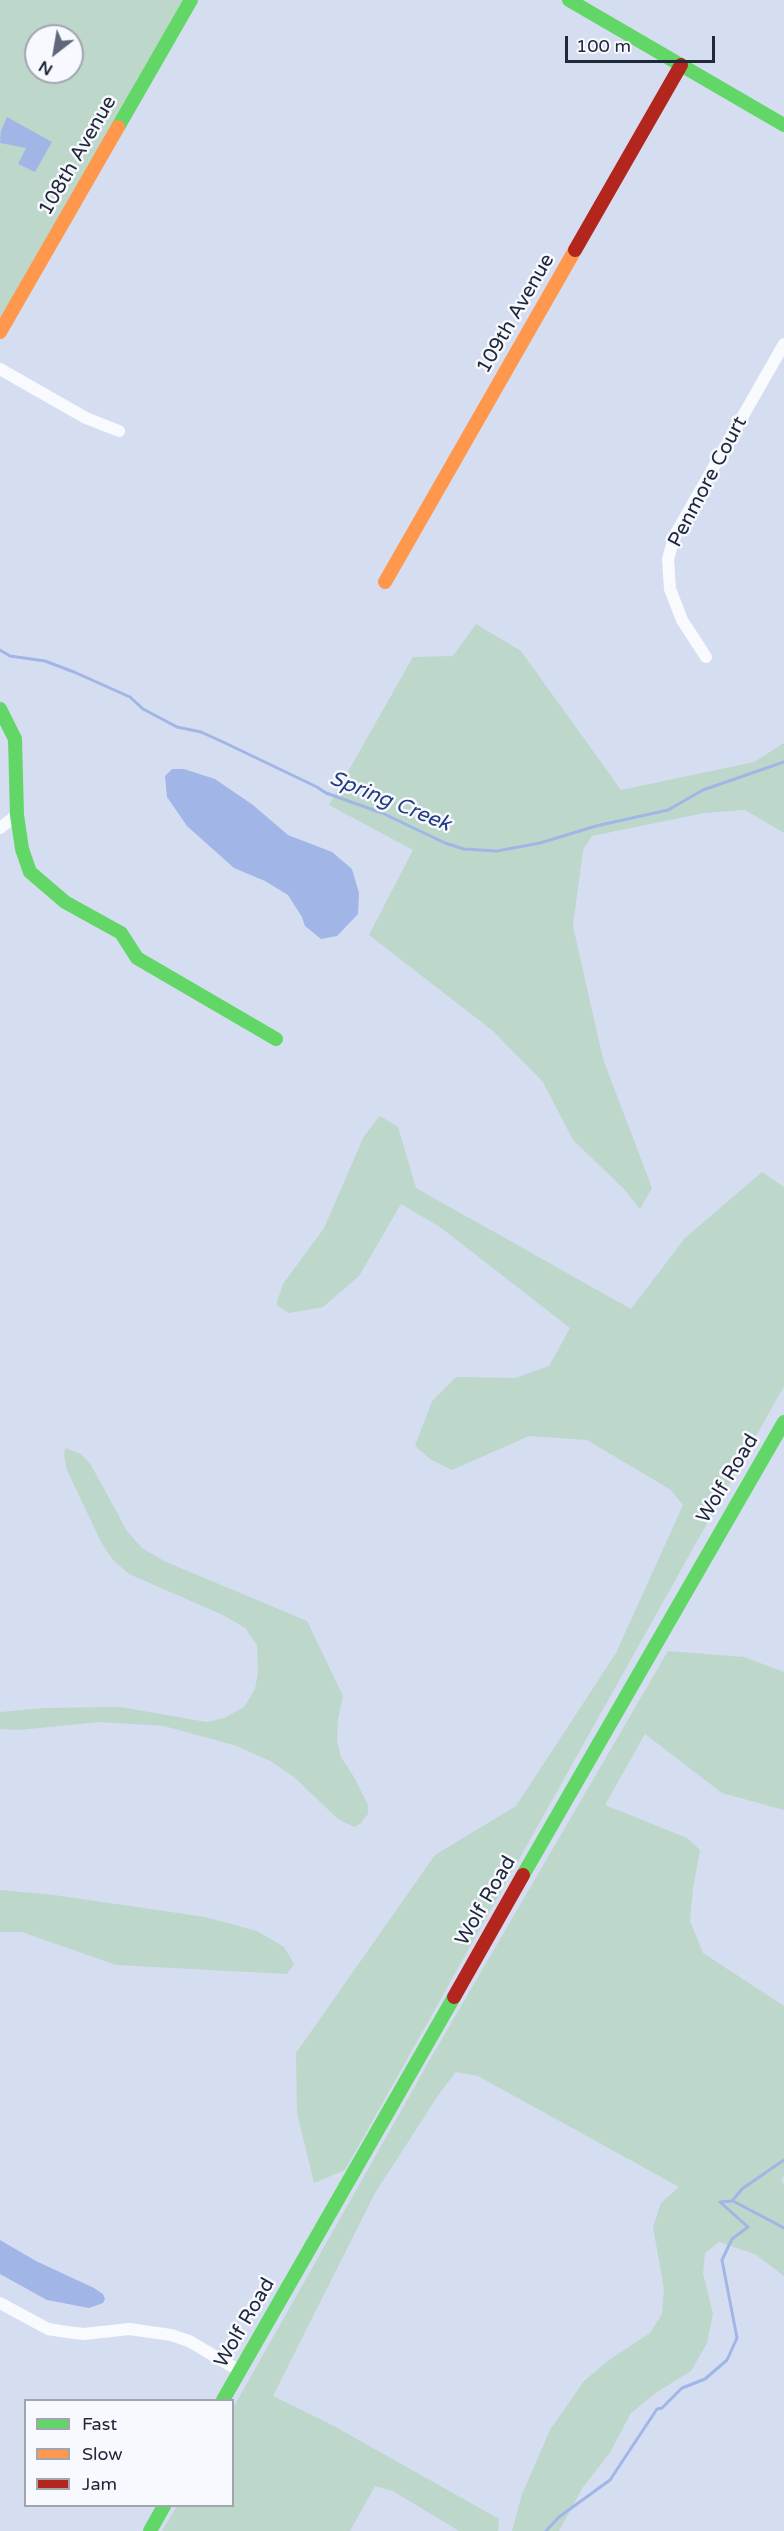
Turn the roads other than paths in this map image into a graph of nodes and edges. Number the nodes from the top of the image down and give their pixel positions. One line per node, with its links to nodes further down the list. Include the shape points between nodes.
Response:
1 (191, 0): 5 (street, 108th Avenue)
2 (569, 0): 3 (street)
3 (681, 65): 4 (street); 9 (street, 109th Avenue)
4 (784, 125)
5 (0, 332)
6 (784, 344): 10 (street, Penmore Court, via 675,535 668,559 670,589 678,610)
7 (0, 369): 8 (street, via 86,418)
8 (119, 431)
9 (385, 582)
10 (706, 657)
11 (0, 709): 12 (street, via 15,739)
12 (16, 815): 13 (street); 14 (street, via 21,849 30,872 65,902 121,933 137,958)
13 (0, 828)
14 (276, 1039)
15 (784, 1422): 17 (street, Wolf Road)
16 (0, 2303): 17 (street, via 48,2329 84,2334 129,2329 171,2335 189,2341)
17 (240, 2371): 18 (street, Wolf Road)
18 (224, 2399)
19 (163, 2507): 20 (street)
20 (150, 2531)

